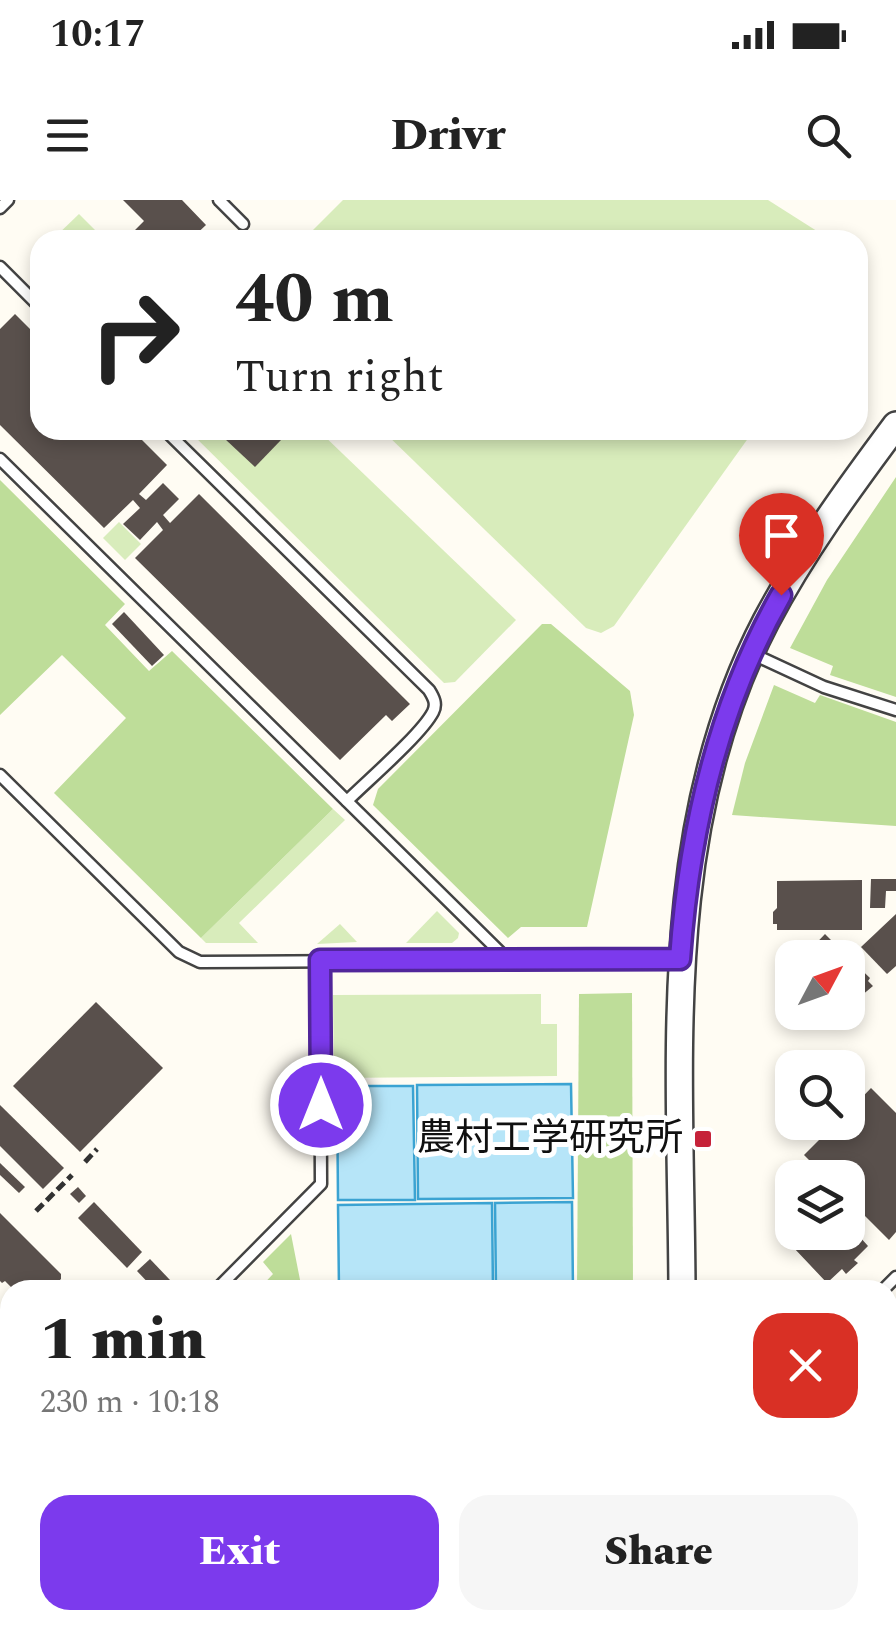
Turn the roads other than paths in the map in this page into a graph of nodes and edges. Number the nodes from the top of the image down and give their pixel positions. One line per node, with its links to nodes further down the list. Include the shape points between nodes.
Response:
1 (8, 200): 3 (lane)
2 (219, 200): 4 (lane)
3 (0, 208)
4 (243, 224)
5 (0, 268): 6 (lane)
6 (30, 297)
7 (896, 425): 10 (street, via 797,567)
8 (175, 440): 13 (lane, via 436,700 423,725)
9 (0, 459): 13 (lane)
10 (752, 653): 11 (lane, via 824,687); 14 (street, via 712,761 694,834)
11 (896, 710)
12 (0, 775): 15 (lane, via 192,960)
13 (347, 801): 16 (lane)
14 (680, 959): 16 (lane); 18 (street)
15 (320, 960): 16 (lane); 17 (lane, via 322,1184)
16 (508, 960)
17 (226, 1280)
18 (682, 1280)

